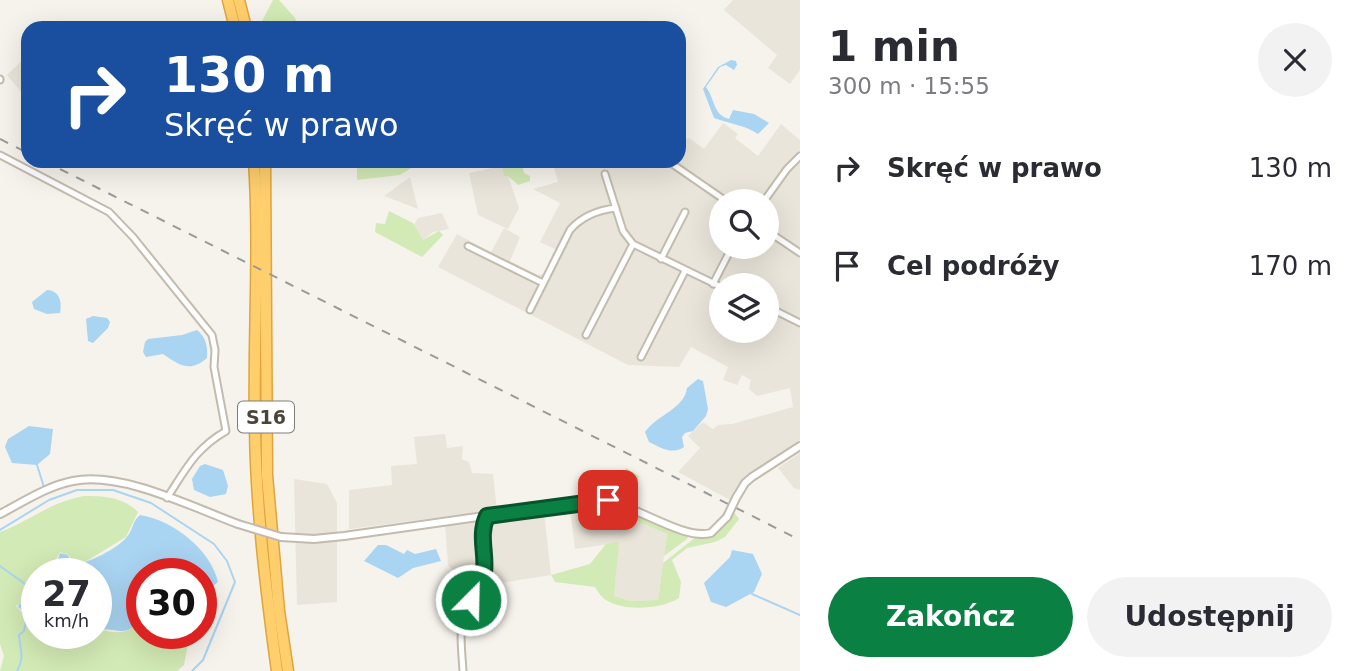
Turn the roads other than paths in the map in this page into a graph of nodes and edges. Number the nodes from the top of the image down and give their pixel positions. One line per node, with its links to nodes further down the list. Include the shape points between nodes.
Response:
1 (228, 0): 3 (highway)
2 (239, 0): 4 (highway)
3 (233, 21)
4 (244, 21)
5 (0, 155): 7 (street)
6 (800, 156): 14 (street)
7 (21, 166)
8 (25, 168): 31 (street, via 109,212 212,335 226,431 197,452)
9 (254, 168): 34 (highway, S16, via 255,429)
10 (265, 168): 35 (highway, S16, via 267,475)
11 (678, 168): 13 (street)
12 (605, 174): 15 (street)
13 (709, 189)
14 (773, 189)
15 (616, 208): 18 (street); 24 (street, via 577,221)
16 (685, 212): 21 (street)
17 (779, 239): 20 (street)
18 (633, 244): 21 (street); 28 (street)
19 (468, 246): 24 (street)
20 (800, 253)
21 (661, 259): 22 (street)
22 (685, 271): 23 (street); 29 (street)
23 (709, 282)
24 (543, 283): 25 (street)
25 (530, 310)
26 (779, 312): 27 (street)
27 (800, 323)
28 (586, 335)
29 (641, 357)
30 (800, 446): 33 (street, bridge, via 752,477 717,529 704,534 608,500)
31 (167, 498): 32 (street, via 111,480 74,481); 33 (street, bridge, via 281,537 314,539)
32 (0, 514)
33 (487, 516): 36 (street, via 485,576 462,622)
34 (277, 671)
35 (288, 671)
36 (463, 671)

